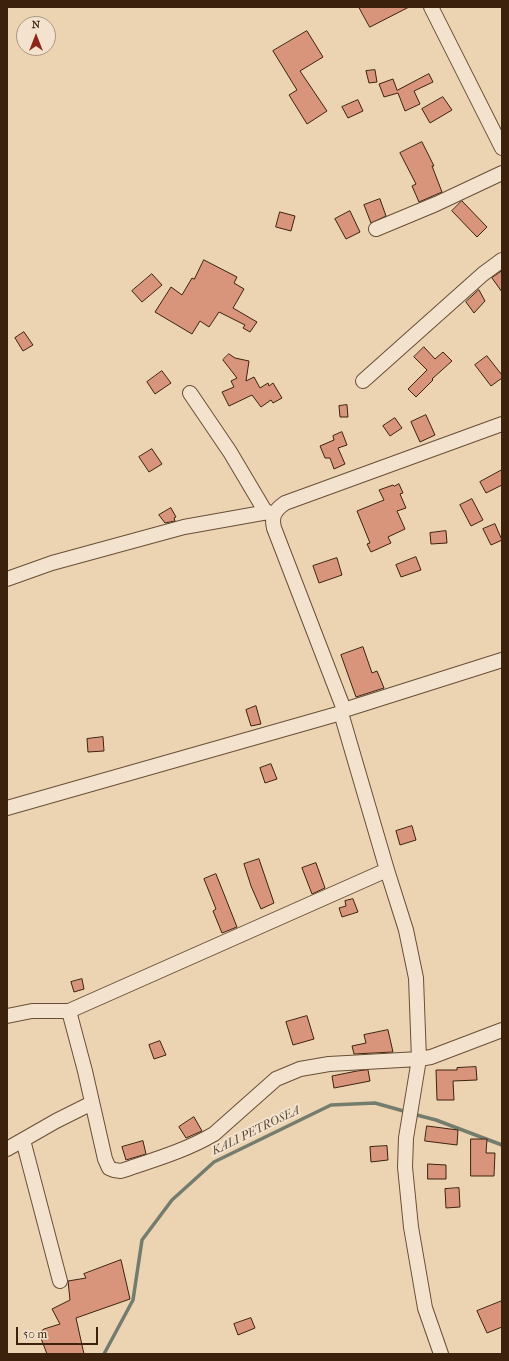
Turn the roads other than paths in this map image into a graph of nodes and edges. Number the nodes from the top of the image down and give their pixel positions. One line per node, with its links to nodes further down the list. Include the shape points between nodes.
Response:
1 (431, 7): 2 (street)
2 (502, 148)
3 (502, 172): 4 (street)
4 (376, 229)
5 (502, 260): 6 (street)
6 (363, 381)
7 (190, 393): 9 (street, via 230,452 265,511)
8 (502, 424): 9 (street, via 285,503)
9 (271, 514): 10 (street, via 184,527 52,563); 12 (street)
10 (7, 579)
11 (502, 660): 12 (street)
12 (342, 712): 13 (street); 14 (street)
13 (7, 808)
14 (387, 870): 15 (street); 18 (street, via 406,930 416,978)
15 (69, 1011): 16 (street, via 32,1011); 19 (street)
16 (7, 1016)
17 (502, 1030): 18 (street, via 438,1055)
18 (419, 1059): 19 (street, via 329,1064 300,1070 276,1079 209,1137 191,1147 121,1171 109,1168 105,1159); 23 (street, via 405,1157 411,1227 426,1314)
19 (92, 1102): 20 (street)
20 (23, 1140): 21 (street); 22 (street)
21 (7, 1150)
22 (60, 1282)
23 (441, 1354)

